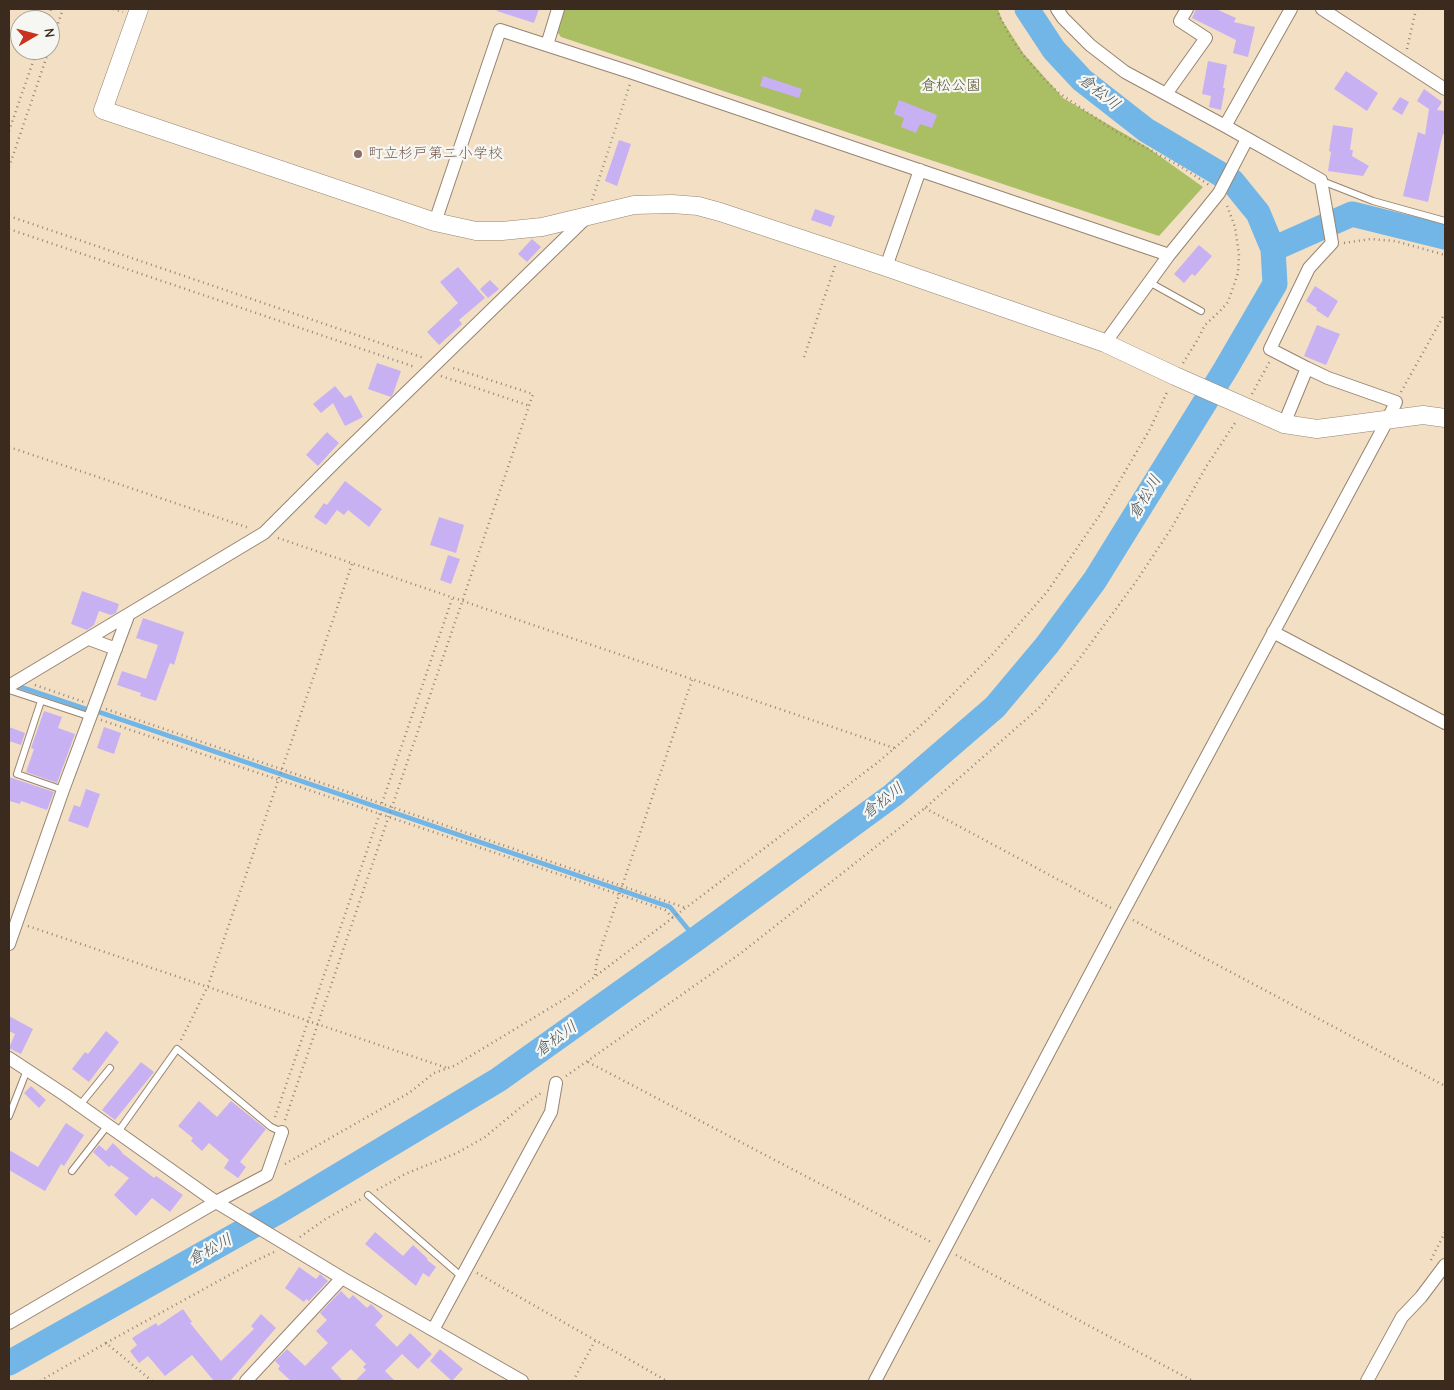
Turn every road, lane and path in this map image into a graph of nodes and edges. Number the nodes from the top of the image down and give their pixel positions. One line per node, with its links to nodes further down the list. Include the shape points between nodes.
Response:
1 (139, 9): 25 (street, via 104,110)
2 (558, 9): 9 (street)
3 (996, 9): 22 (path, via 1023,55 1060,94 1115,131 1180,166)
4 (1057, 9): 15 (street, via 1090,45 1125,72)
5 (1187, 9): 15 (street, via 1180,21 1206,38)
6 (1291, 9): 16 (street)
7 (1322, 9): 12 (street)
8 (1416, 9): 12 (path)
9 (547, 45): 13 (street); 25 (street, via 500,30)
10 (34, 60): 17 (path)
11 (45, 60): 19 (path)
12 (1404, 62): 14 (street)
13 (634, 73): 20 (street); 23 (path)
14 (1445, 89)
15 (1166, 94): 16 (street)
16 (1225, 126): 18 (street)
17 (9, 131)
18 (1247, 138): 21 (street); 22 (street)
19 (9, 166)
20 (920, 170): 30 (street); 32 (street)
21 (1320, 180): 26 (lane, via 1373,201); 28 (street)
22 (1219, 194): 30 (street); 41 (path, via 1235,227 1238,273 1228,302 1205,325)
23 (589, 215): 25 (street, via 502,231 476,231); 29 (street, via 634,205 698,206); 39 (street)
24 (9, 216): 39 (path)
25 (435, 222)
26 (1445, 222)
27 (9, 229): 39 (path)
28 (1332, 243): 31 (path, via 1371,239 1395,241); 37 (street, via 1309,268 1270,349)
29 (840, 251): 32 (street); 38 (path)
30 (1169, 255): 33 (street)
31 (1445, 255)
32 (886, 266): 36 (street)
33 (1149, 282): 34 (lane); 36 (street)
34 (1201, 311)
35 (1445, 313): 42 (path)
36 (1105, 343): 41 (street)
37 (1275, 352): 40 (street); 44 (path)
38 (804, 357)
39 (432, 367): 43 (path); 43 (path, via 534,394); 49 (street)
40 (1307, 368): 42 (street); 47 (street)
41 (1175, 376): 44 (street); 62 (path, via 1150,429 1104,508 1047,592 991,656)
42 (1396, 402): 46 (street)
43 (530, 406): 52 (path)
44 (1245, 407): 47 (street); 68 (path, via 1171,529 1077,662 1039,708)
45 (1445, 418): 46 (street, via 1423,414)
46 (1387, 420): 47 (street, via 1317,429); 54 (street)
47 (1284, 424)
48 (9, 447): 49 (path)
49 (264, 534): 50 (path); 53 (street)
50 (352, 564): 51 (path); 63 (path)
51 (452, 598): 52 (path); 66 (path)
52 (463, 602): 57 (path); 67 (path)
53 (128, 616): 55 (street); 56 (street)
54 (1273, 632): 61 (street); 74 (street)
55 (89, 639): 56 (street); 58 (street)
56 (116, 650): 60 (street)
57 (692, 680): 62 (path); 71 (path)
58 (12, 685): 59 (lane); 60 (path)
59 (41, 701): 60 (lane); 65 (lane, via 17,774)
60 (93, 711): 63 (path); 64 (path); 65 (street)
61 (1445, 723)
62 (894, 748): 73 (path)
63 (282, 769): 64 (path); 66 (path)
64 (279, 779): 69 (path); 79 (path)
65 (63, 790): 76 (street)
66 (382, 804): 67 (path)
67 (392, 807): 70 (path); 71 (path)
68 (925, 808): 74 (path); 84 (path, via 741,953)
69 (380, 813): 70 (path); 80 (path)
70 (389, 816): 72 (path); 81 (path)
71 (622, 885): 72 (path); 73 (path)
72 (619, 895): 75 (path, via 665,910); 78 (path, via 597,960)
73 (686, 908): 75 (path)
74 (1122, 914): 89 (path); 99 (street)
75 (673, 918): 78 (path)
76 (12, 921): 77 (street); 79 (path)
77 (9, 944)
78 (595, 976): 86 (path, via 568,997)
79 (208, 986): 80 (path); 82 (path)
80 (308, 1020): 81 (path); 93 (path)
81 (318, 1024): 86 (path); 93 (path)
82 (177, 1049): 92 (lane); 93 (lane)
83 (9, 1058): 87 (street)
84 (588, 1061): 88 (path); 99 (path)
85 (110, 1068): 90 (lane)
86 (448, 1068): 95 (path, via 434,1073 409,1093)
87 (27, 1070): 90 (street); 91 (lane)
88 (556, 1083): 96 (path, via 485,1137); 101 (street, via 551,1112)
89 (1445, 1086)
90 (80, 1105): 92 (street)
91 (9, 1116)
92 (113, 1128): 94 (lane); 97 (street)
93 (276, 1129): 95 (street)
94 (72, 1172)
95 (267, 1175): 97 (street)
96 (368, 1195): 98 (path, via 324,1220); 101 (lane)
97 (216, 1202): 98 (street); 103 (street)
98 (288, 1246): 102 (street); 106 (path)
99 (944, 1249): 113 (street); 114 (path)
100 (1445, 1265): 115 (street, via 1421,1298 1402,1317)
101 (464, 1272): 104 (street); 105 (path)
102 (342, 1278): 104 (street); 109 (street)
103 (9, 1323)
104 (433, 1330): 110 (street)
105 (595, 1341): 111 (path); 112 (path)
106 (106, 1343): 107 (path); 108 (path)
107 (40, 1381)
108 (152, 1381)
109 (246, 1381)
110 (519, 1381)
111 (573, 1381)
112 (667, 1381)
113 (875, 1381)
114 (1192, 1381)
115 (1367, 1381)

